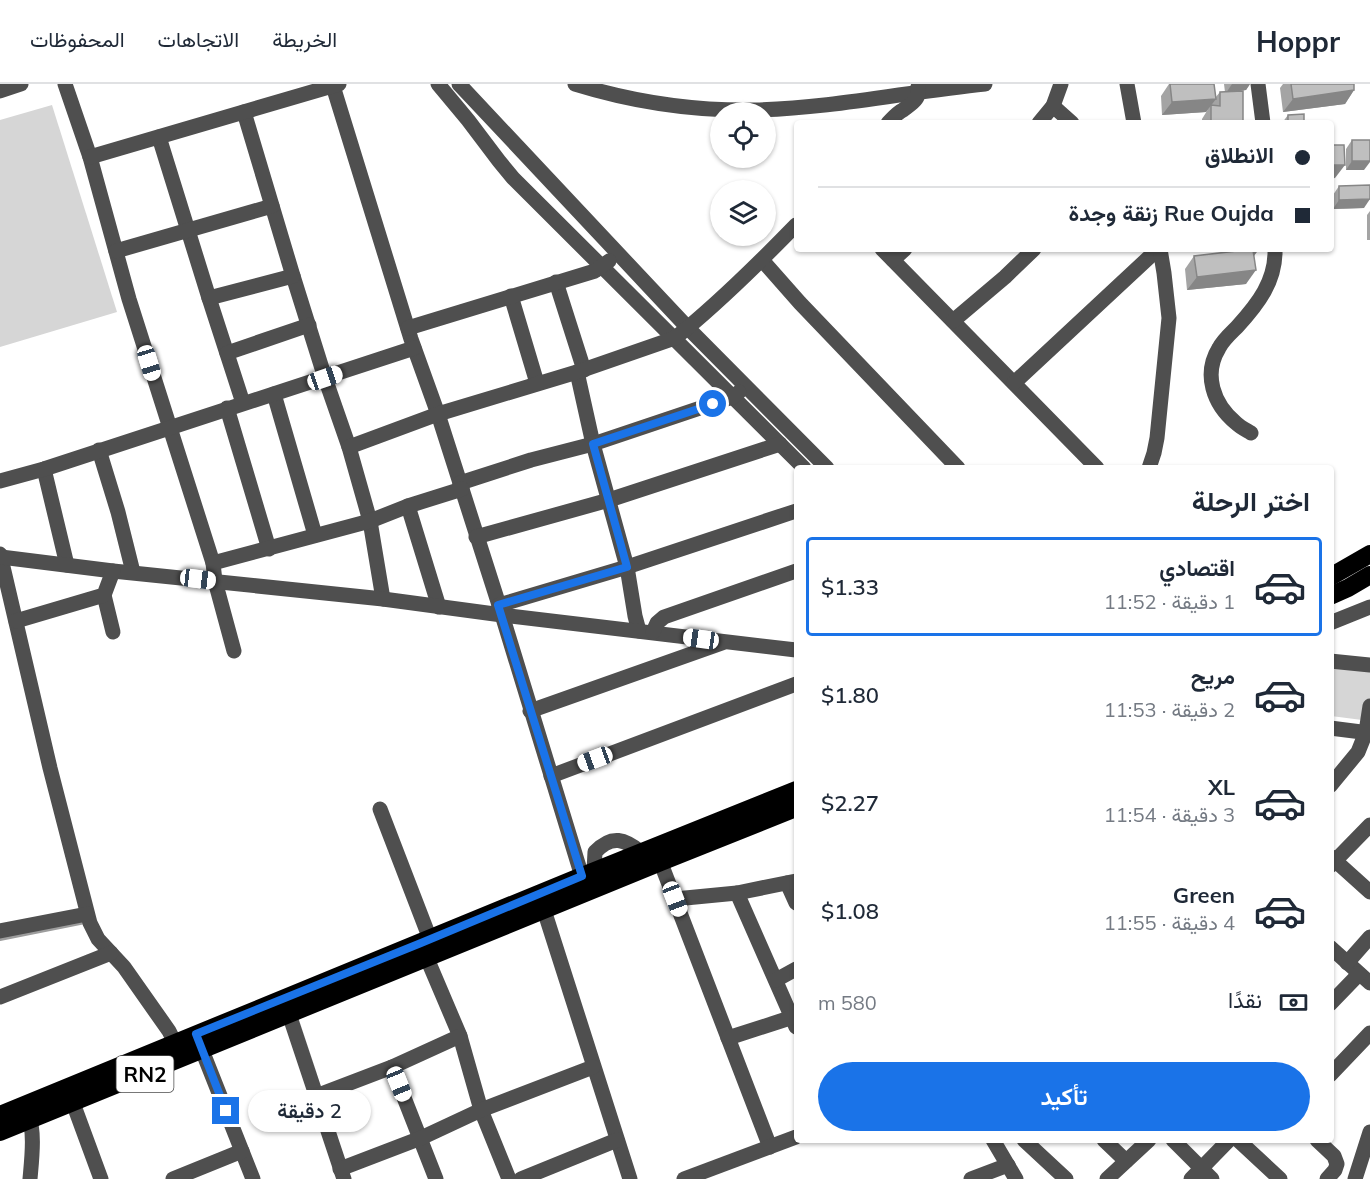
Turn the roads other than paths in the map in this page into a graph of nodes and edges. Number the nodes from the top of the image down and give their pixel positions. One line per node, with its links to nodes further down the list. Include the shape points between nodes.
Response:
1 (21, 84): 12 (street)
2 (65, 84): 21 (street)
3 (438, 84): 35 (street, via 513,178)
4 (459, 84): 32 (street)
5 (575, 84): 11 (street, via 672,105 753,110 835,104)
6 (985, 84): 11 (street)
7 (1061, 84): 13 (street)
8 (1127, 84): 18 (street)
9 (1258, 84): 19 (street)
10 (336, 85): 14 (street); 42 (street)
11 (918, 88): 15 (street, via 914,102)
12 (0, 91)
13 (1053, 106): 16 (street); 17 (street)
14 (244, 112): 20 (street); 22 (street)
15 (891, 120)
16 (1041, 120)
17 (1069, 120)
18 (1133, 120)
19 (1263, 120)
20 (159, 137): 21 (street); 24 (street)
21 (90, 157): 25 (street)
22 (272, 206): 24 (street); 36 (street)
23 (794, 227): 33 (street)
24 (188, 230): 25 (street); 39 (street)
25 (116, 251): 57 (street)
26 (885, 252): 34 (street)
27 (902, 252): 34 (street)
28 (1031, 252): 40 (street)
29 (1156, 252): 50 (street)
30 (1160, 252): 67 (street, via 1169,318 1157,438)
31 (1275, 252): 58 (street, via 1268,286 1255,308 1220,346 1210,379 1222,407)
32 (618, 254): 35 (street); 43 (street)
33 (762, 260): 43 (street); 65 (street)
34 (893, 260): 40 (street)
35 (603, 266): 37 (street); 44 (street)
36 (293, 276): 39 (street); 41 (street)
37 (556, 282): 38 (street); 47 (street)
38 (511, 296): 42 (street); 49 (street)
39 (209, 298): 46 (street)
40 (953, 321): 50 (street)
41 (309, 325): 46 (street); 48 (street)
42 (408, 328): 45 (street)
43 (688, 328): 44 (street); 51 (street)
44 (675, 338): 47 (street); 53 (street)
45 (414, 348): 48 (street); 56 (street)
46 (227, 353): 54 (street)
47 (580, 371): 49 (street); 59 (street)
48 (325, 378): 52 (street); 61 (street)
49 (537, 383): 56 (street)
50 (1014, 383): 66 (street)
51 (747, 386): 53 (street); 64 (street)
52 (274, 394): 54 (street); 75 (street)
53 (733, 397): 59 (street); 60 (street)
54 (243, 403): 55 (street)
55 (227, 408): 57 (street); 77 (street)
56 (438, 414): 61 (street); 70 (street)
57 (170, 428): 62 (street); 80 (street)
58 (1251, 434)
59 (593, 444): 70 (street, via 531,460); 71 (street)
60 (780, 444): 63 (street); 71 (street)
61 (349, 447): 74 (street)
62 (99, 450): 68 (street); 84 (street)
63 (801, 465)
64 (824, 465)
65 (955, 465)
66 (1093, 465)
67 (1150, 465)
68 (44, 469): 69 (street); 81 (street)
69 (0, 481)
70 (461, 486): 72 (street); 76 (street)
71 (609, 500): 76 (street); 82 (street)
72 (408, 506): 74 (street); 92 (street)
73 (794, 512): 82 (street)
74 (370, 521): 75 (street); 91 (street)
75 (315, 534): 77 (street)
76 (476, 537): 94 (street)
77 (269, 549): 80 (street)
78 (1370, 554): 86 (highway)
79 (0, 555): 81 (street); 95 (street)
80 (213, 563): 88 (street)
81 (67, 565): 83 (street)
82 (627, 567): 94 (street); 98 (street, via 635,616)
83 (113, 571): 84 (street); 90 (street)
84 (133, 572): 88 (street)
85 (794, 573): 98 (street, via 664,617)
86 (1334, 575)
87 (1370, 575): 89 (highway)
88 (214, 581): 91 (street); 101 (street)
89 (1334, 594)
90 (104, 596): 95 (street); 97 (street)
91 (383, 599): 92 (street)
92 (439, 607): 94 (street)
93 (1370, 607): 96 (street)
94 (500, 610): 98 (street); 106 (street)
95 (16, 621): 124 (street)
96 (1334, 621)
97 (113, 632)
98 (646, 632): 99 (street)
99 (724, 642): 100 (street); 106 (street)
100 (794, 650)
101 (234, 651)
102 (1334, 661): 103 (street)
103 (1370, 665)
104 (794, 685): 109 (street)
105 (1370, 706): 108 (street)
106 (530, 711): 109 (street)
107 (1334, 728): 108 (street)
108 (1368, 732): 110 (street, via 1358,752)
109 (550, 776): 118 (street)
110 (1334, 781)
111 (794, 791): 115 (highway, RN2)
112 (380, 809): 127 (street)
113 (794, 809): 115 (highway, RN2)
114 (1370, 825): 116 (street)
115 (652, 854): 118 (highway, RN2); 122 (street)
116 (1334, 859)
117 (1334, 863): 121 (street)
118 (588, 880): 123 (highway, RN2); 127 (highway, RN2)
119 (792, 882): 120 (street)
120 (737, 892): 122 (street); 133 (street)
121 (1370, 892)
122 (675, 899): 140 (street)
123 (544, 910): 127 (highway, RN2); 144 (street)
124 (87, 914): 125 (street); 129 (street)
125 (0, 931)
126 (1370, 937): 130 (street)
127 (426, 947): 136 (highway, RN2); 139 (street)
128 (1334, 951): 130 (street)
129 (111, 953): 134 (street); 142 (street)
130 (1347, 963): 132 (street)
131 (794, 970): 133 (street)
132 (1365, 978): 135 (street)
133 (776, 980): 137 (street)
134 (0, 997)
135 (1334, 1001)
136 (287, 1006): 141 (highway, RN2); 146 (street)
137 (794, 1022): 140 (street)
138 (1370, 1033): 145 (street)
139 (460, 1036): 143 (street); 148 (street)
140 (728, 1038): 164 (street)
141 (199, 1042): 142 (highway, RN2); 165 (street)
142 (179, 1050): 147 (highway, RN2); 149 (highway, RN2)
143 (392, 1067): 146 (street); 153 (street)
144 (593, 1067): 148 (street); 155 (street)
145 (1334, 1071)
146 (316, 1096): 168 (street)
147 (73, 1103): 149 (highway, RN2); 172 (street)
148 (481, 1110): 153 (street); 176 (street)
149 (29, 1112): 150 (highway, RN2); 151 (highway, RN2); 171 (street, via 33,1139)
150 (0, 1115)
151 (0, 1132)
152 (1370, 1132): 185 (street)
153 (421, 1138): 168 (street); 175 (street)
154 (794, 1138): 164 (street)
155 (617, 1140): 177 (street); 178 (street)
156 (995, 1143): 167 (street)
157 (1027, 1143): 182 (street)
158 (1107, 1143): 166 (street)
159 (1146, 1143): 166 (street)
160 (1175, 1143): 170 (street)
161 (1227, 1143): 170 (street)
162 (1241, 1143): 184 (street)
163 (1320, 1143): 169 (street, via 1337,1161)
164 (770, 1147): 179 (street)
165 (242, 1151): 173 (street); 174 (street)
166 (1126, 1161): 183 (street)
167 (1008, 1165): 180 (street); 181 (street)
168 (342, 1174)
169 (1331, 1175)
170 (1201, 1176)
171 (30, 1179)
172 (101, 1179)
173 (173, 1179)
174 (253, 1179)
175 (436, 1179)
176 (509, 1179)
177 (521, 1179)
178 (630, 1179)
179 (684, 1179)
180 (971, 1179)
181 (1016, 1179)
182 (1066, 1179)
183 (1107, 1179)
184 (1280, 1179)
185 (1355, 1179)

